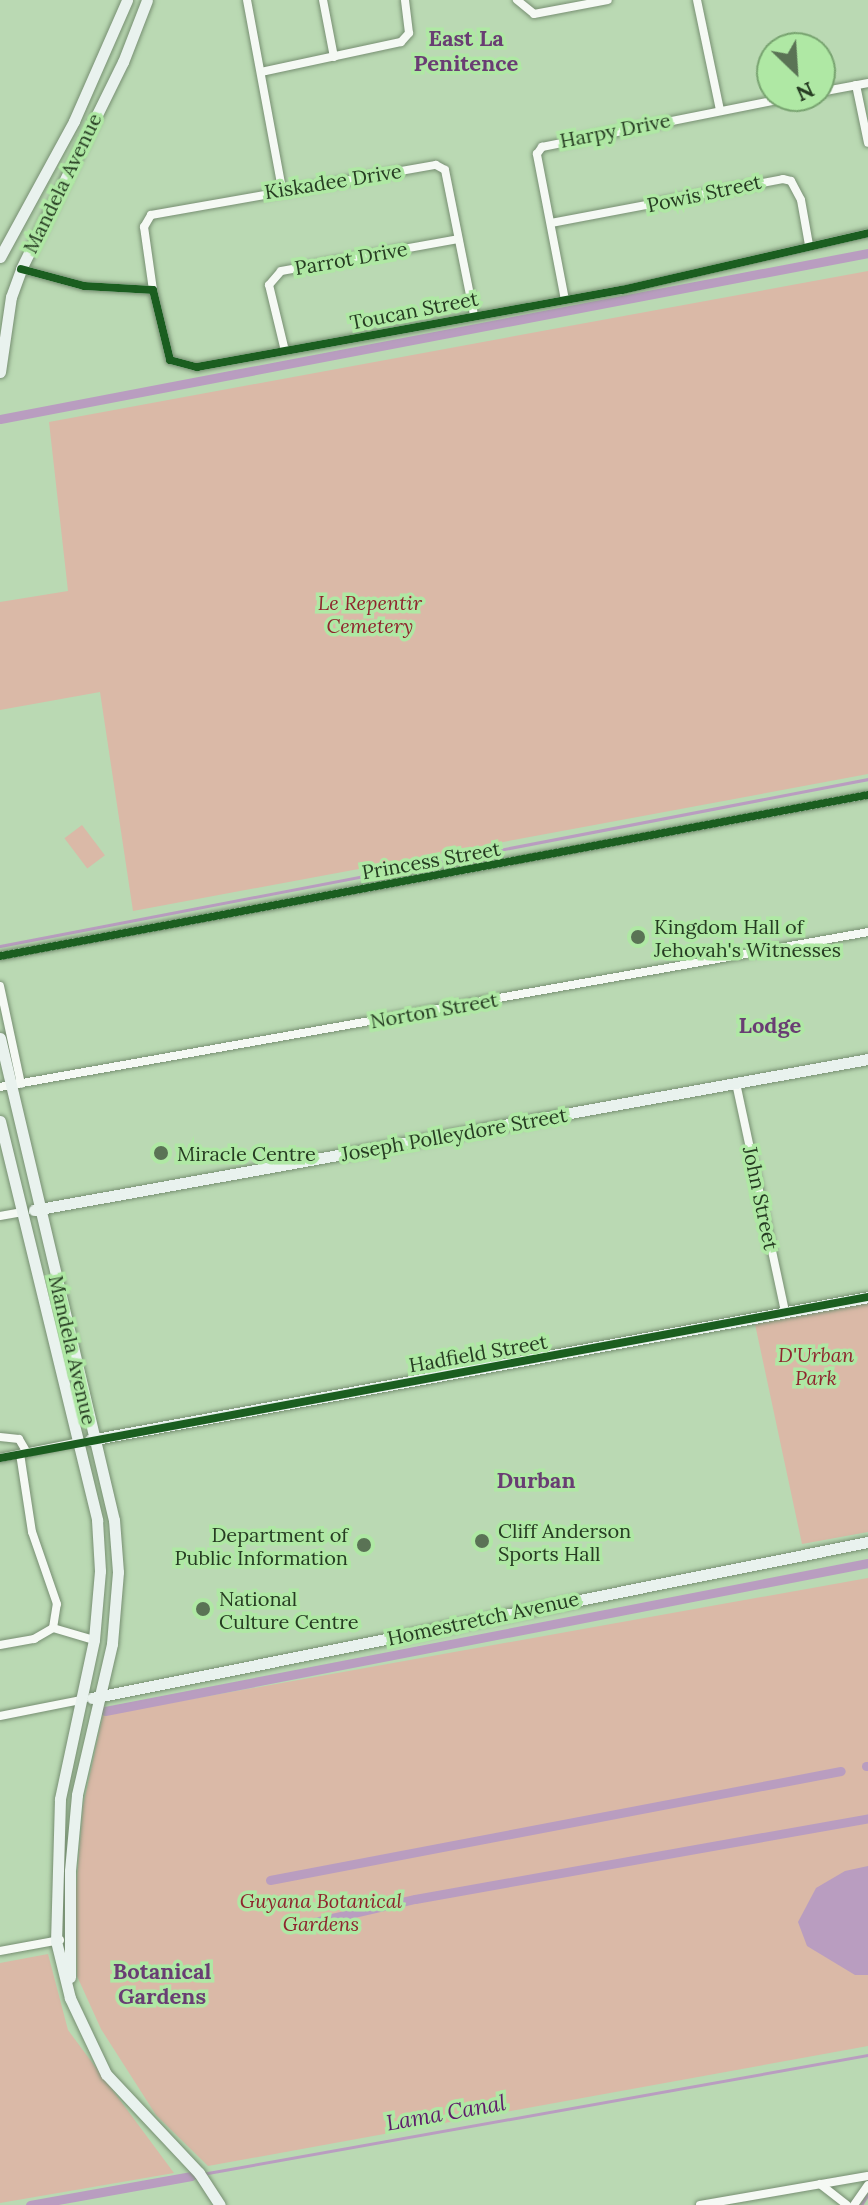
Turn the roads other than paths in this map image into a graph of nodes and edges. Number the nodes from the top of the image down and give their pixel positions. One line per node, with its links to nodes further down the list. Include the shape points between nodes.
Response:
1 (127, 0): 22 (main road, via 74,121)
2 (147, 0): 23 (main road, Mandela Avenue, via 137,33)
3 (247, 0): 10 (street)
4 (323, 0): 9 (street)
5 (405, 0): 9 (street, via 407,38)
6 (517, 0): 7 (street, via 534,14)
7 (603, 0)
8 (697, 0): 15 (street)
9 (334, 57): 10 (street)
10 (261, 72): 17 (street)
11 (868, 83): 12 (street)
12 (856, 85): 13 (street); 16 (street)
13 (836, 89)
14 (756, 103): 15 (street, Harpy Drive)
15 (720, 110): 18 (street, Harpy Drive, via 542,147 537,154)
16 (868, 143)
17 (282, 189): 20 (street, Kiskadee Drive, via 441,166); 24 (street, Kiskadee Drive, via 151,215 144,227)
18 (551, 223): 21 (street, Powis Street, via 783,179 791,181 801,200); 25 (street, Harpy Drive)
19 (868, 233): 21 (street, Toucan Street)
20 (458, 239): 26 (street, Kiskadee Drive); 27 (street, Parrot Drive, via 281,271 269,285)
21 (809, 245): 25 (street, Toucan Street, via 748,265)
22 (0, 255)
23 (21, 269): 24 (street, via 84,286); 28 (main road, Mandela Avenue, via 11,297)
24 (153, 290): 27 (street, Toucan Street, via 165,350 178,366)
25 (565, 300): 26 (street, Toucan Street)
26 (474, 315): 27 (street, Toucan Street)
27 (285, 351)
28 (0, 372)
29 (868, 795): 31 (street, Princess Street)
30 (868, 932): 36 (street, Norton Street)
31 (0, 956)
32 (0, 986): 36 (street)
33 (0, 1038): 36 (main road, Mandela Avenue)
34 (868, 1059): 35 (main road, Joseph Polleydore Street)
35 (736, 1083): 38 (main road, Joseph Polleydore Street); 42 (street, John Street)
36 (10, 1086): 38 (main road, Mandela Avenue)
37 (0, 1121): 39 (main road, Mandela Avenue)
38 (40, 1209): 39 (main road, Joseph Polleydore Street); 44 (main road, Mandela Avenue)
39 (23, 1212): 40 (street); 45 (main road, Mandela Avenue)
40 (0, 1216)
41 (868, 1297): 42 (main road, Hadfield Street)
42 (785, 1312): 44 (main road, Hadfield Street)
43 (0, 1437): 46 (street, via 19,1439)
44 (94, 1439): 45 (main road, Hadfield Street); 52 (main road, Mandela Avenue, via 114,1520 118,1572 112,1644)
45 (79, 1442): 46 (street); 50 (main road, Mandela Avenue, via 97,1520 100,1571)
46 (24, 1454): 47 (street); 49 (street, via 32,1532 57,1604)
47 (0, 1458)
48 (868, 1542): 52 (main road, Homestretch Avenue)
49 (53, 1628): 50 (street); 51 (street, via 34,1639)
50 (94, 1640): 53 (main road, Mandela Avenue)
51 (0, 1645)
52 (99, 1697): 53 (main road, Homestretch Avenue); 55 (main road, Mandela Avenue, via 77,1795)
53 (81, 1700): 54 (street); 56 (main road, Mandela Avenue, via 60,1799)
54 (0, 1716)
55 (69, 1939): 56 (street); 58 (main road, Mandela Avenue)
56 (56, 1941): 57 (street); 58 (main road, Mandela Avenue)
57 (0, 1951)
58 (70, 1998): 62 (main road, Mandela Avenue, via 89,2047 119,2092 189,2161)
59 (868, 2176): 60 (street)
60 (819, 2183): 63 (street); 64 (street)
61 (868, 2185): 65 (street)
62 (220, 2205)
63 (700, 2205)
64 (847, 2205)
65 (854, 2205)

